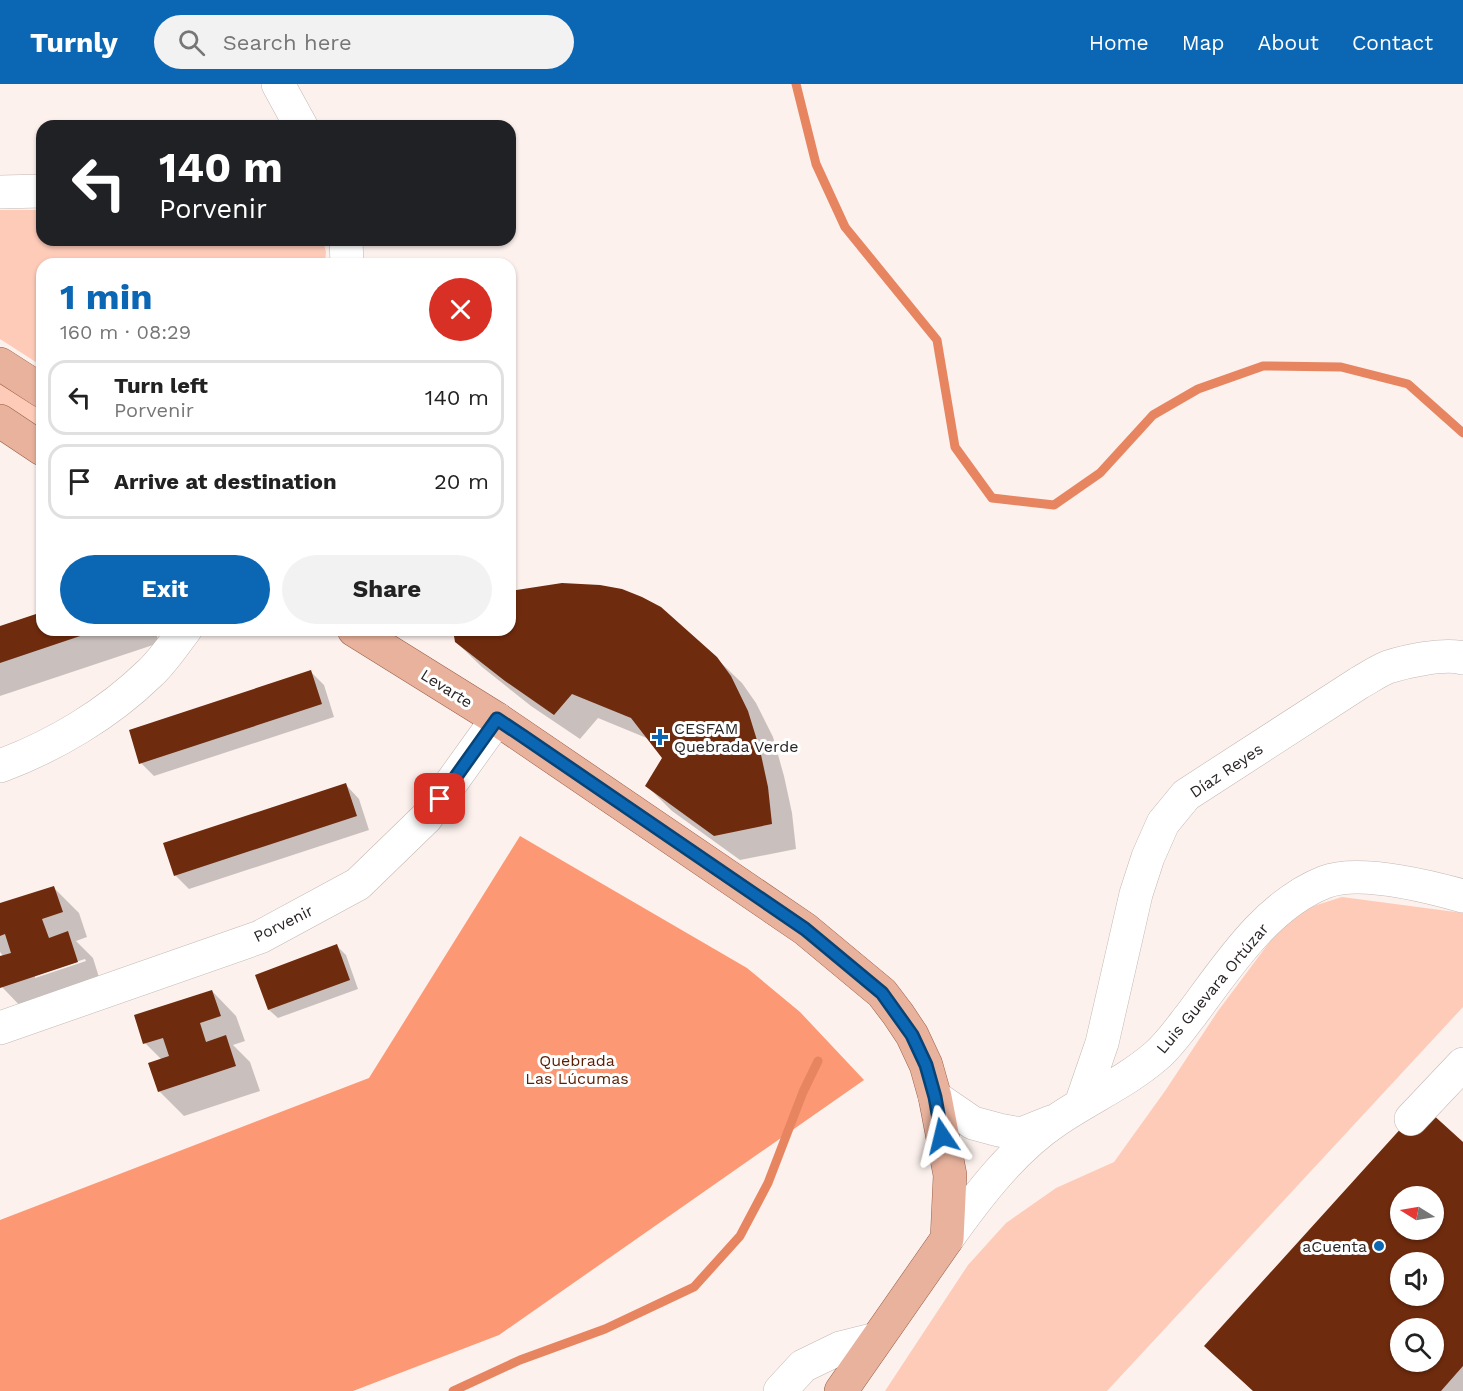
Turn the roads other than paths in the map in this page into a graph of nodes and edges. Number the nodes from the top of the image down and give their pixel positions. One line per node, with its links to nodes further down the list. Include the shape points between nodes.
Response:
1 (278, 84): 2 (street)
2 (298, 120)
3 (36, 191): 4 (street)
4 (0, 192)
5 (0, 364): 6 (main road)
6 (36, 387)
7 (0, 421): 8 (main road)
8 (36, 435)
9 (180, 636): 13 (street, via 150,673 91,721)
10 (364, 636): 12 (main road, Levarte)
11 (1463, 658): 18 (street, Díaz Reyes, via 1426,658 1387,668 1186,795 1164,823 1148,857 1102,1043)
12 (497, 719): 15 (street, Porvenir, via 426,818 358,884 260,937); 17 (main road, Levarte, via 805,929 882,993 912,1035)
13 (0, 766)
14 (1463, 896): 18 (street, Luis Guevara Ortúzar, via 1350,877 1326,882 1304,893 1283,907 1240,951 1156,1056)
15 (0, 1028)
16 (1463, 1064): 19 (street)
17 (935, 1097): 18 (street, via 973,1122 1021,1134); 20 (main road, Levarte, via 950,1175)
18 (1068, 1112): 20 (street, Luis Guevara Ortúzar, via 1036,1136 984,1187)
19 (1412, 1119)
20 (946, 1239): 21 (main road)
21 (876, 1339): 22 (street, via 840,1348 803,1366); 23 (main road)
22 (780, 1391)
23 (841, 1391)

